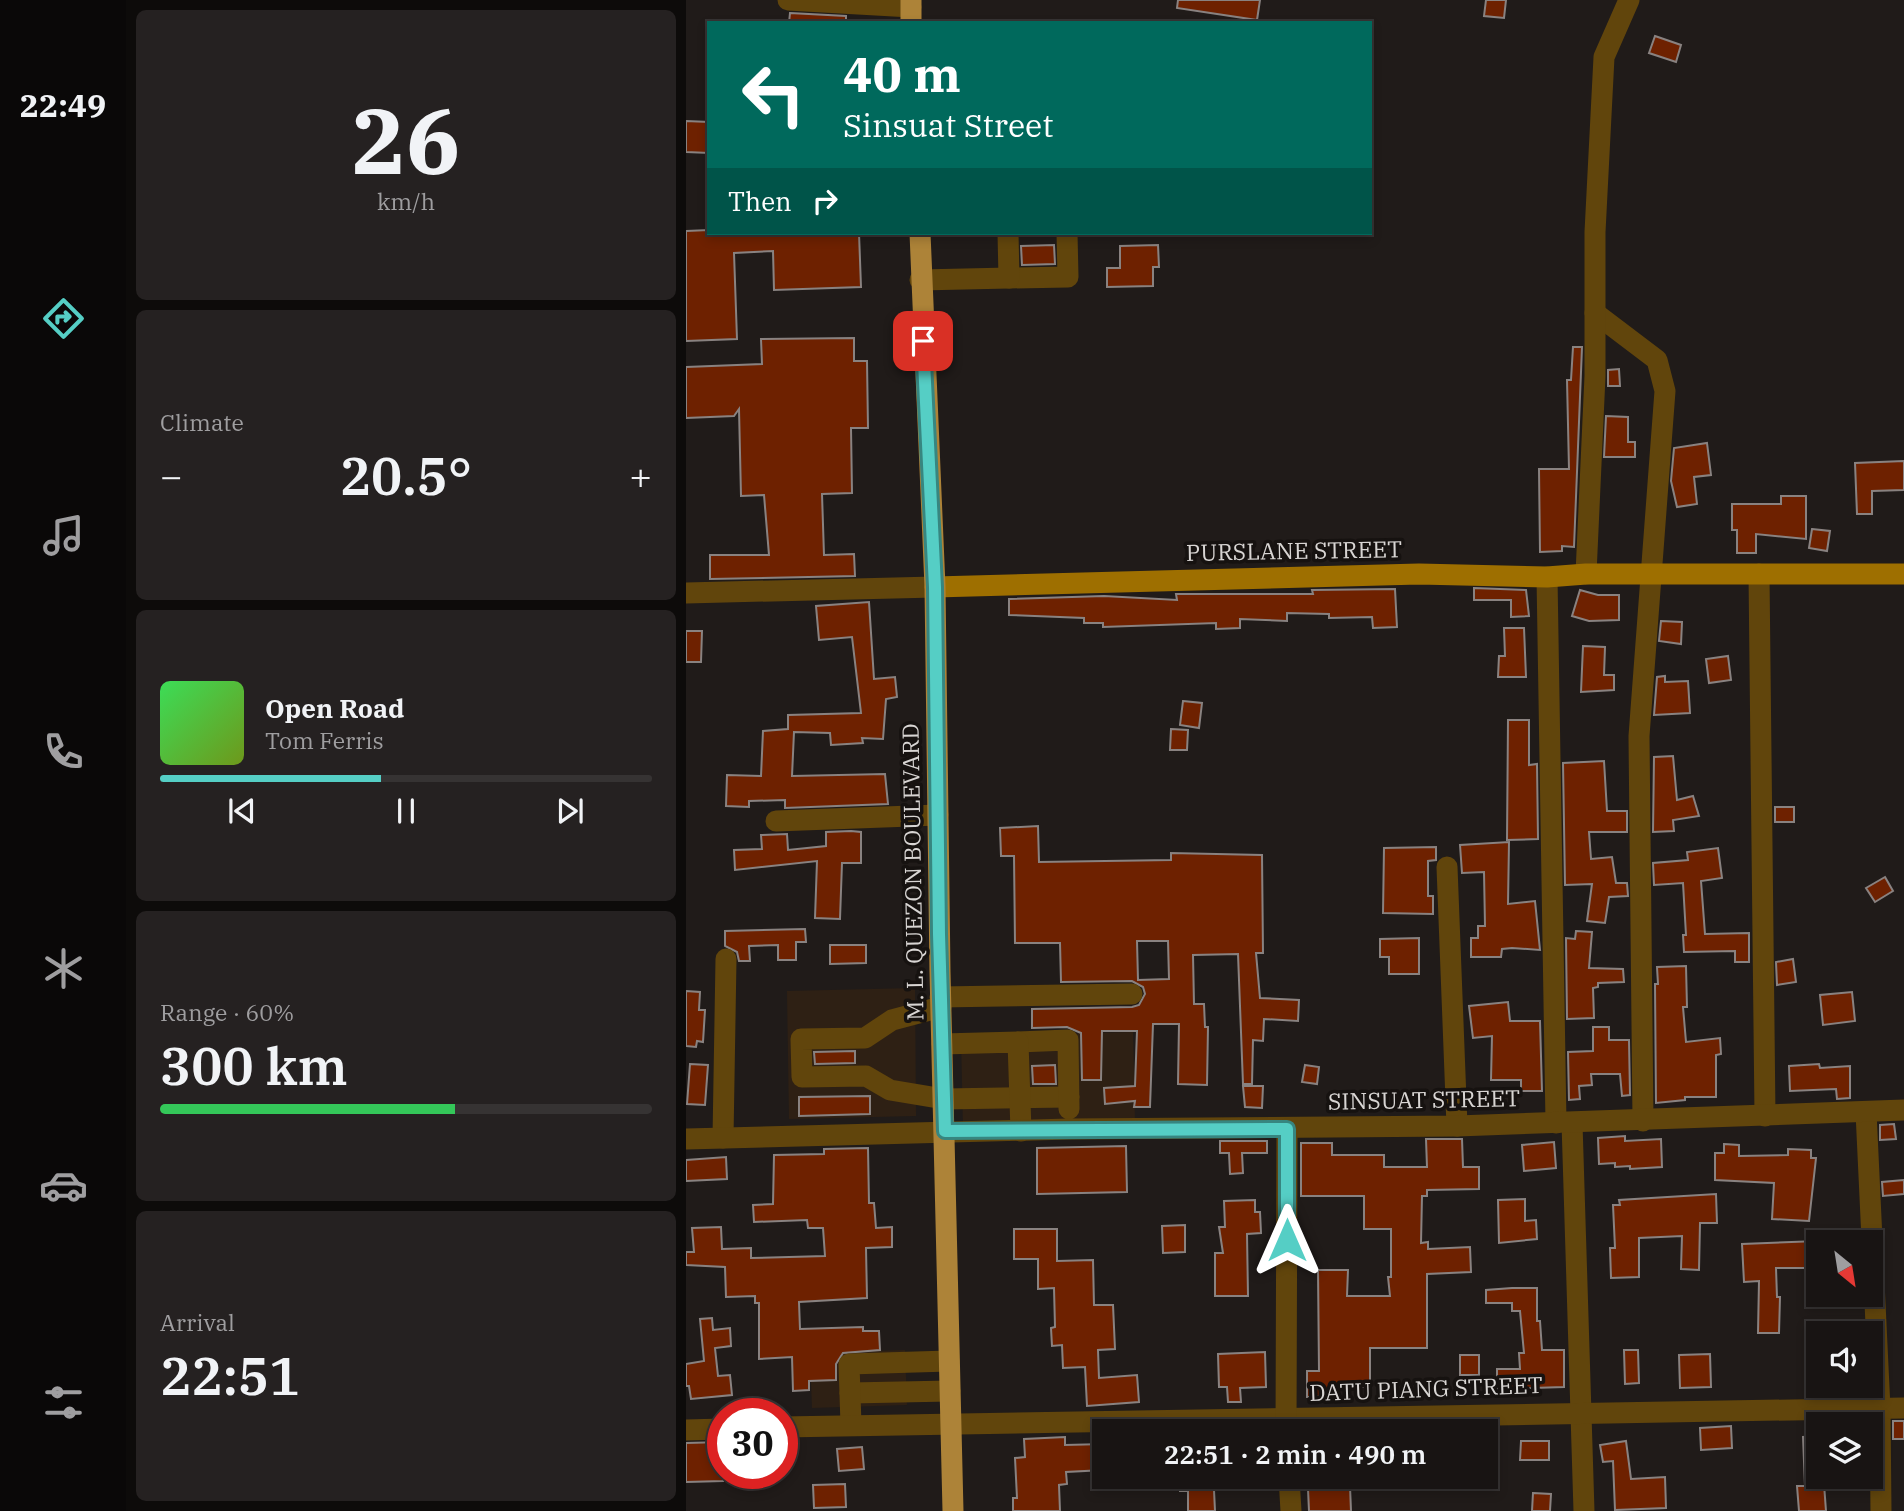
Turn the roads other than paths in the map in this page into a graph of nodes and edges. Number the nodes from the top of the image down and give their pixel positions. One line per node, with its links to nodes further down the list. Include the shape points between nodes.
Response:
1 (788, 0): 3 (street)
2 (1629, 0): 9 (street, via 1604,57)
3 (911, 10)
4 (920, 235): 8 (highway, M. L. QUEZON BOULEVARD)
5 (1008, 235): 7 (street)
6 (1067, 235): 7 (street, via 1068,277)
7 (1009, 278): 8 (street)
8 (920, 280): 15 (highway, M. L. QUEZON BOULEVARD)
9 (1595, 313): 10 (street); 13 (street, via 1647,351 1662,373 1665,391)
10 (1586, 574): 13 (main road, PURSLANE STREET); 14 (main road, PURSLANE STREET)
11 (1759, 574): 12 (main road, PURSLANE STREET); 13 (main road, PURSLANE STREET); 32 (street)
12 (1904, 574)
13 (1650, 575): 33 (street, via 1639,736)
14 (1547, 577): 15 (main road, PURSLANE STREET, via 1419,574); 34 (street)
15 (935, 587): 16 (street, PURSLANE STREET); 17 (highway, M. L. QUEZON BOULEVARD)
16 (686, 593)
17 (938, 815): 18 (street); 22 (highway, M. L. QUEZON BOULEVARD)
18 (776, 821)
19 (1447, 867): 35 (street)
20 (726, 959): 40 (street)
21 (1132, 994): 22 (street)
22 (941, 1002): 23 (street, via 892,1020); 25 (highway, M. L. QUEZON BOULEVARD)
23 (865, 1038): 26 (street); 26 (street, via 801,1039 802,1077)
24 (1018, 1042): 25 (street); 27 (street); 28 (street, via 1068,1041)
25 (942, 1044): 29 (highway, M. L. QUEZON BOULEVARD)
26 (866, 1076): 29 (street, via 898,1092)
27 (1020, 1097): 28 (street); 29 (street); 39 (street)
28 (1069, 1097): 36 (street)
29 (944, 1099): 38 (highway, M. L. QUEZON BOULEVARD)
30 (1904, 1110): 31 (street, SINSUAT STREET)
31 (1866, 1112): 32 (street, SINSUAT STREET); 48 (street)
32 (1765, 1116): 33 (street, SINSUAT STREET)
33 (1643, 1121): 34 (street, SINSUAT STREET)
34 (1564, 1123): 35 (street, SINSUAT STREET); 49 (street)
35 (1457, 1126): 37 (street, SINSUAT STREET)
36 (1069, 1129): 37 (street, SINSUAT STREET); 39 (street, SINSUAT STREET)
37 (1287, 1129): 50 (street)
38 (945, 1131): 39 (street, SINSUAT STREET); 40 (street, SINSUAT STREET); 42 (highway, M. L. QUEZON BOULEVARD)
39 (1021, 1131)
40 (723, 1138): 41 (street, SINSUAT STREET)
41 (686, 1139)
42 (949, 1361): 43 (street); 44 (highway, M. L. QUEZON BOULEVARD)
43 (890, 1363): 45 (street); 46 (street, via 849,1364)
44 (950, 1391): 45 (street); 52 (highway, M. L. QUEZON BOULEVARD)
45 (890, 1392): 46 (street)
46 (850, 1393): 54 (street)
47 (1904, 1408): 48 (street, DATU PIANG STREET)
48 (1880, 1409): 49 (street, DATU PIANG STREET); 62 (street)
49 (1581, 1412): 51 (street, DATU PIANG STREET); 61 (street)
50 (1286, 1419)
51 (1422, 1419)
52 (950, 1422): 53 (street, DATU PIANG STREET); 54 (street, DATU PIANG STREET); 59 (highway, M. L. QUEZON BOULEVARD)
53 (1092, 1423)
54 (851, 1425): 55 (street, DATU PIANG STREET)
55 (798, 1427)
56 (707, 1429): 57 (street)
57 (686, 1430)
58 (1290, 1489): 60 (street)
59 (953, 1511)
60 (1291, 1511)
61 (1584, 1511)
62 (1881, 1511)

